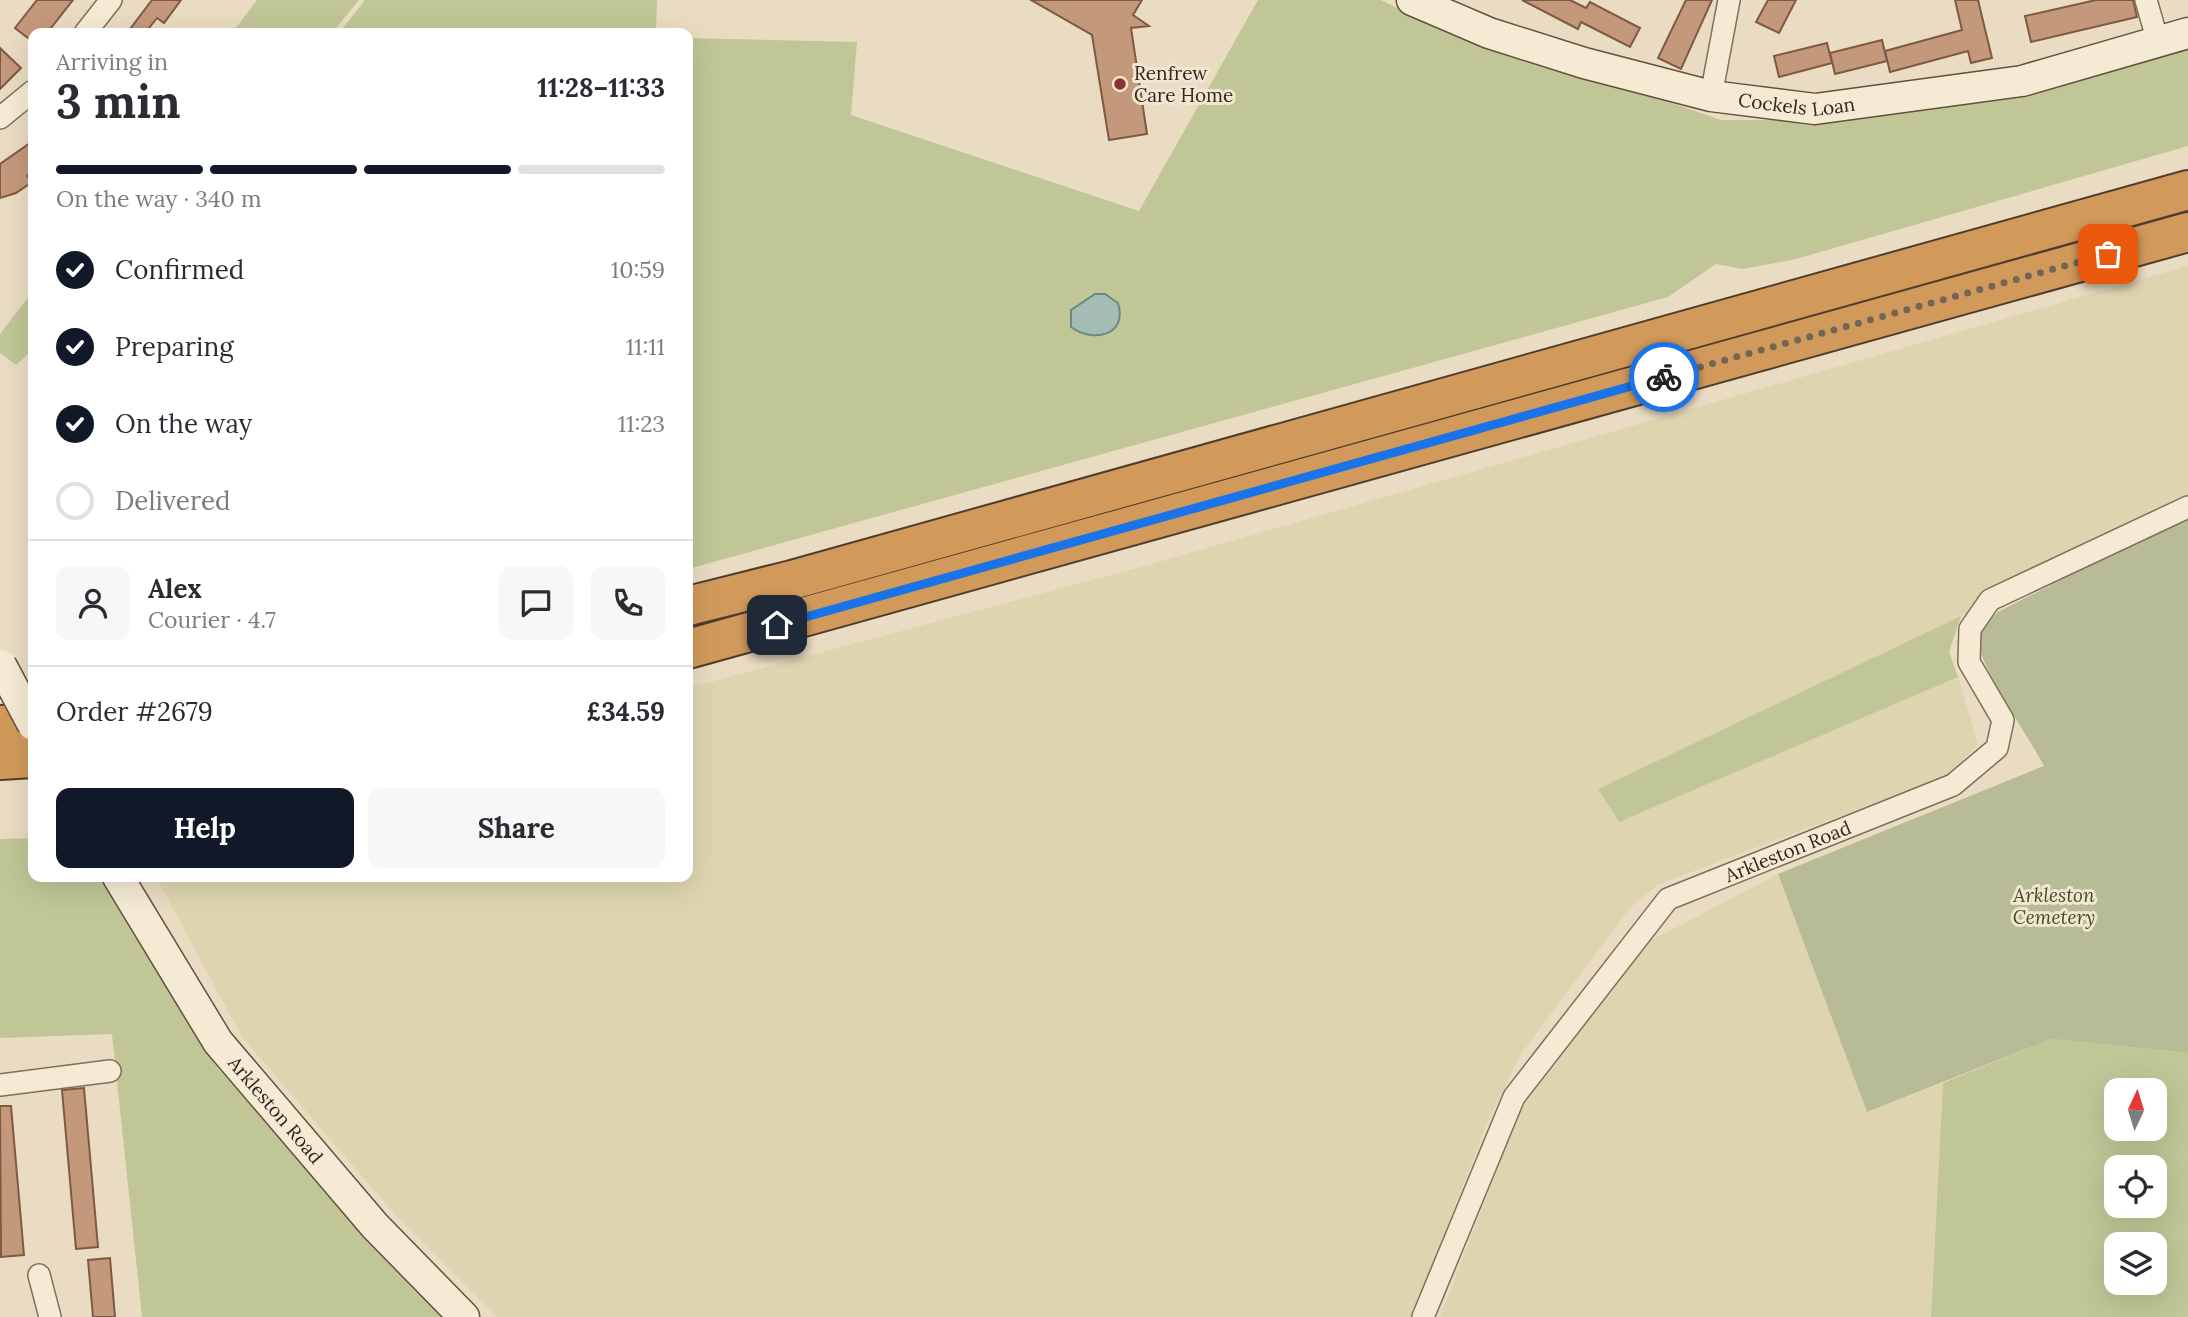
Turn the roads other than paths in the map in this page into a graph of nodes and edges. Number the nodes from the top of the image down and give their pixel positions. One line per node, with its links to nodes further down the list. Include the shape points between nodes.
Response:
1 (111, 0): 5 (street)
2 (1412, 0): 9 (street, Cockels Loan, via 1501,37)
3 (1729, 0): 9 (street)
4 (2146, 0): 7 (street)
5 (89, 28)
6 (2188, 33): 7 (street, Cockels Loan)
7 (2158, 42): 9 (street, Cockels Loan, via 2022,81 1815,109)
8 (28, 95): 10 (street)
9 (1711, 96)
10 (0, 118)
11 (2188, 190): 14 (highway)
12 (2188, 232): 15 (highway)
13 (2188, 507): 28 (street, Arkleston Road, via 1990,600 1970,629 1969,662 2003,720 1997,748 1952,785 1668,900 1514,1097)
14 (693, 605)
15 (693, 648)
16 (1, 664): 17 (street, bridge)
17 (28, 715)
18 (28, 724): 19 (highway)
19 (0, 725)
20 (28, 758): 21 (highway)
21 (0, 761)
22 (121, 882): 27 (street, Arkleston Road, via 218,1042 375,1226)
23 (110, 1071): 24 (street)
24 (0, 1085)
25 (39, 1275): 26 (street)
26 (50, 1317)
27 (464, 1317)
28 (1423, 1317)

